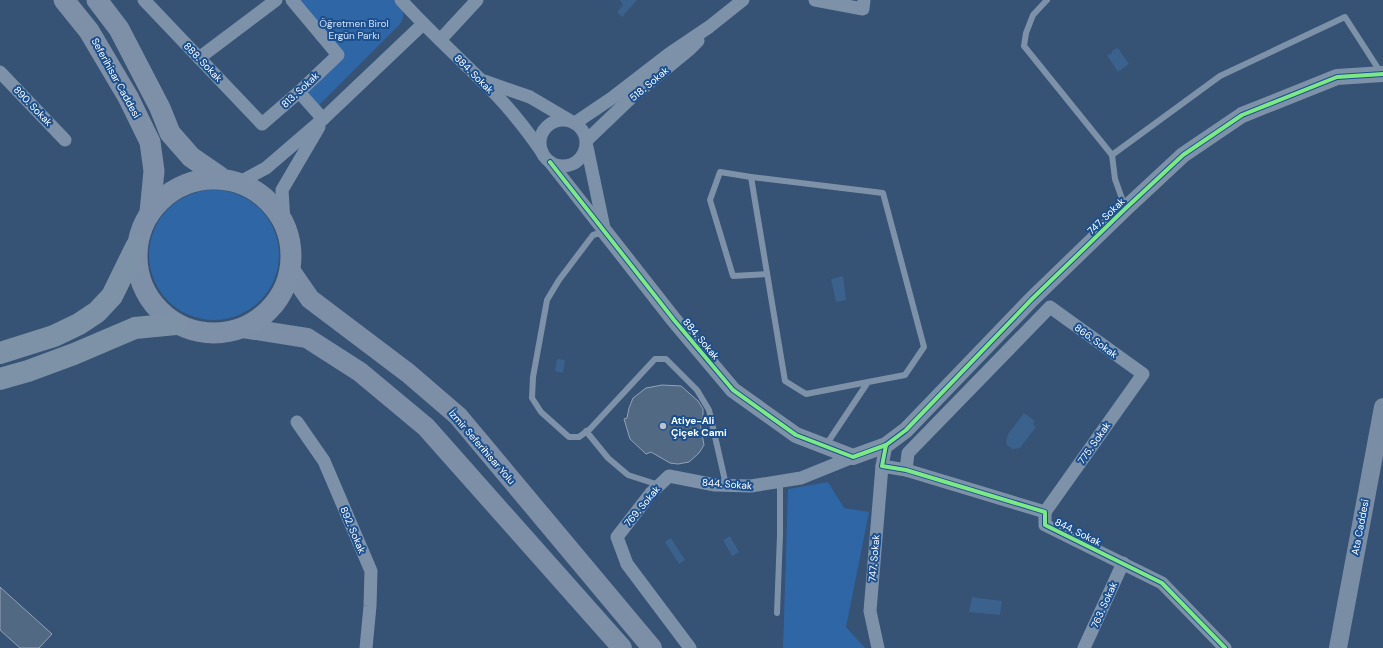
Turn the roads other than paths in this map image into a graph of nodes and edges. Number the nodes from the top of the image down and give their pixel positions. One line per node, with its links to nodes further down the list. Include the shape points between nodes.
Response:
1 (64, 0): 31 (highway, Seferihisar Caddesi, via 93,37 128,97 150,142 154,171)
2 (97, 0): 27 (highway, via 119,29 160,108 170,133 191,157)
3 (144, 0): 15 (street, 888. Sokak)
4 (276, 0): 15 (street)
5 (292, 0): 19 (street, 813. Sokak, via 338,55)
6 (402, 0): 12 (street, 884. Sokak)
7 (477, 0): 14 (street)
8 (743, 0): 13 (street, 518. Sokak)
9 (815, 0): 11 (street)
10 (1047, 0): 25 (lane, via 1033,15 1024,46)
11 (863, 4)
12 (423, 24): 14 (street, 884. Sokak); 20 (street)
13 (709, 27): 21 (street, 518. Sokak, via 612,98); 24 (street, 518. Sokak, via 690,49 634,95)
14 (440, 40): 18 (street, 884. Sokak)
15 (199, 58): 22 (street, 888. Sokak)
16 (0, 72): 23 (street, 890. Sokak)
17 (1383, 74): 25 (lane, via 1345,17 1220,76); 30 (street, 747. Sokak, via 1337,77 1242,115 1183,155)
18 (483, 81): 21 (street, via 530,97); 26 (street, 884. Sokak, via 527,130)
19 (299, 92): 20 (street); 22 (street, 813. Sokak)
20 (323, 119): 29 (street, via 266,168); 32 (street, via 282,190)
21 (572, 122): 24 (street, via 581,127); 26 (street, via 554,121 543,131 540,145)
22 (262, 124)
23 (65, 140)
24 (587, 143): 26 (street, via 584,154 572,165 557,166); 33 (street)
25 (1112, 155): 30 (lane, via 1115,179)
26 (546, 157): 33 (street, 884. Sokak)
27 (220, 177): 29 (highway); 31 (highway, via 190,181 168,193)
28 (751, 177): 36 (lane); 36 (lane, via 720,172 710,200 733,276); 42 (lane, via 883,193 924,348 905,375)
29 (240, 182): 32 (highway, via 257,190)
30 (1126, 208): 46 (street, 747. Sokak, via 1032,299 906,430)
31 (150, 212): 34 (highway, via 141,229)
32 (284, 222): 35 (highway, via 291,246)
33 (605, 232): 45 (lane, via 593,235 547,300 532,398 542,412 569,437 579,437); 47 (street, 884. Sokak, via 733,390 796,435)
34 (136, 247): 37 (highway, via 137,270 145,291 158,310); 39 (highway, via 112,296 97,312 54,336)
35 (290, 270): 38 (highway, via 281,294 265,314); 60 (main road, İzmir Seferihisar Yolu, via 310,299 408,373 458,416)
36 (767, 274): 42 (lane, via 785,381 806,394)
37 (176, 324): 38 (highway, via 197,332 213,333); 41 (highway, via 135,328 67,357)
38 (243, 328): 59 (main road, via 307,338 360,372 426,427)
39 (0, 353)
40 (1143, 374): 50 (street, 866. Sokak, via 1050,307 908,453); 54 (street, 775. Sokak)
41 (0, 379)
42 (868, 382): 47 (lane)
43 (1383, 407): 57 (main road, Ata Caddesi)
44 (297, 422): 58 (street, 892. Sokak, via 324,460 371,571)
45 (586, 432): 51 (lane, via 628,476); 53 (lane, via 655,359 666,360 697,390 709,410)
46 (886, 445): 48 (street); 49 (street)
47 (825, 446): 48 (street, 884. Sokak)
48 (853, 457): 52 (street, 844. Sokak, via 801,478)
49 (882, 466): 50 (street, 844. Sokak); 62 (street, 747. Sokak, via 870,611)
50 (906, 470): 54 (street, 844. Sokak)
51 (664, 481): 53 (street, 844. Sokak); 61 (street, 769. Sokak, via 651,493 617,537 627,564)
52 (780, 482): 53 (street, 844. Sokak, via 751,486); 56 (lane)
53 (726, 485)
54 (1045, 512): 55 (street, 844. Sokak, via 1045,525)
55 (1123, 563): 63 (street, 763. Sokak); 64 (street, 844. Sokak, via 1162,583)
56 (777, 613)
57 (1336, 646)
58 (366, 648)
59 (622, 648)
60 (652, 648)
61 (690, 648)
62 (878, 648)
63 (1084, 648)
64 (1225, 648)

